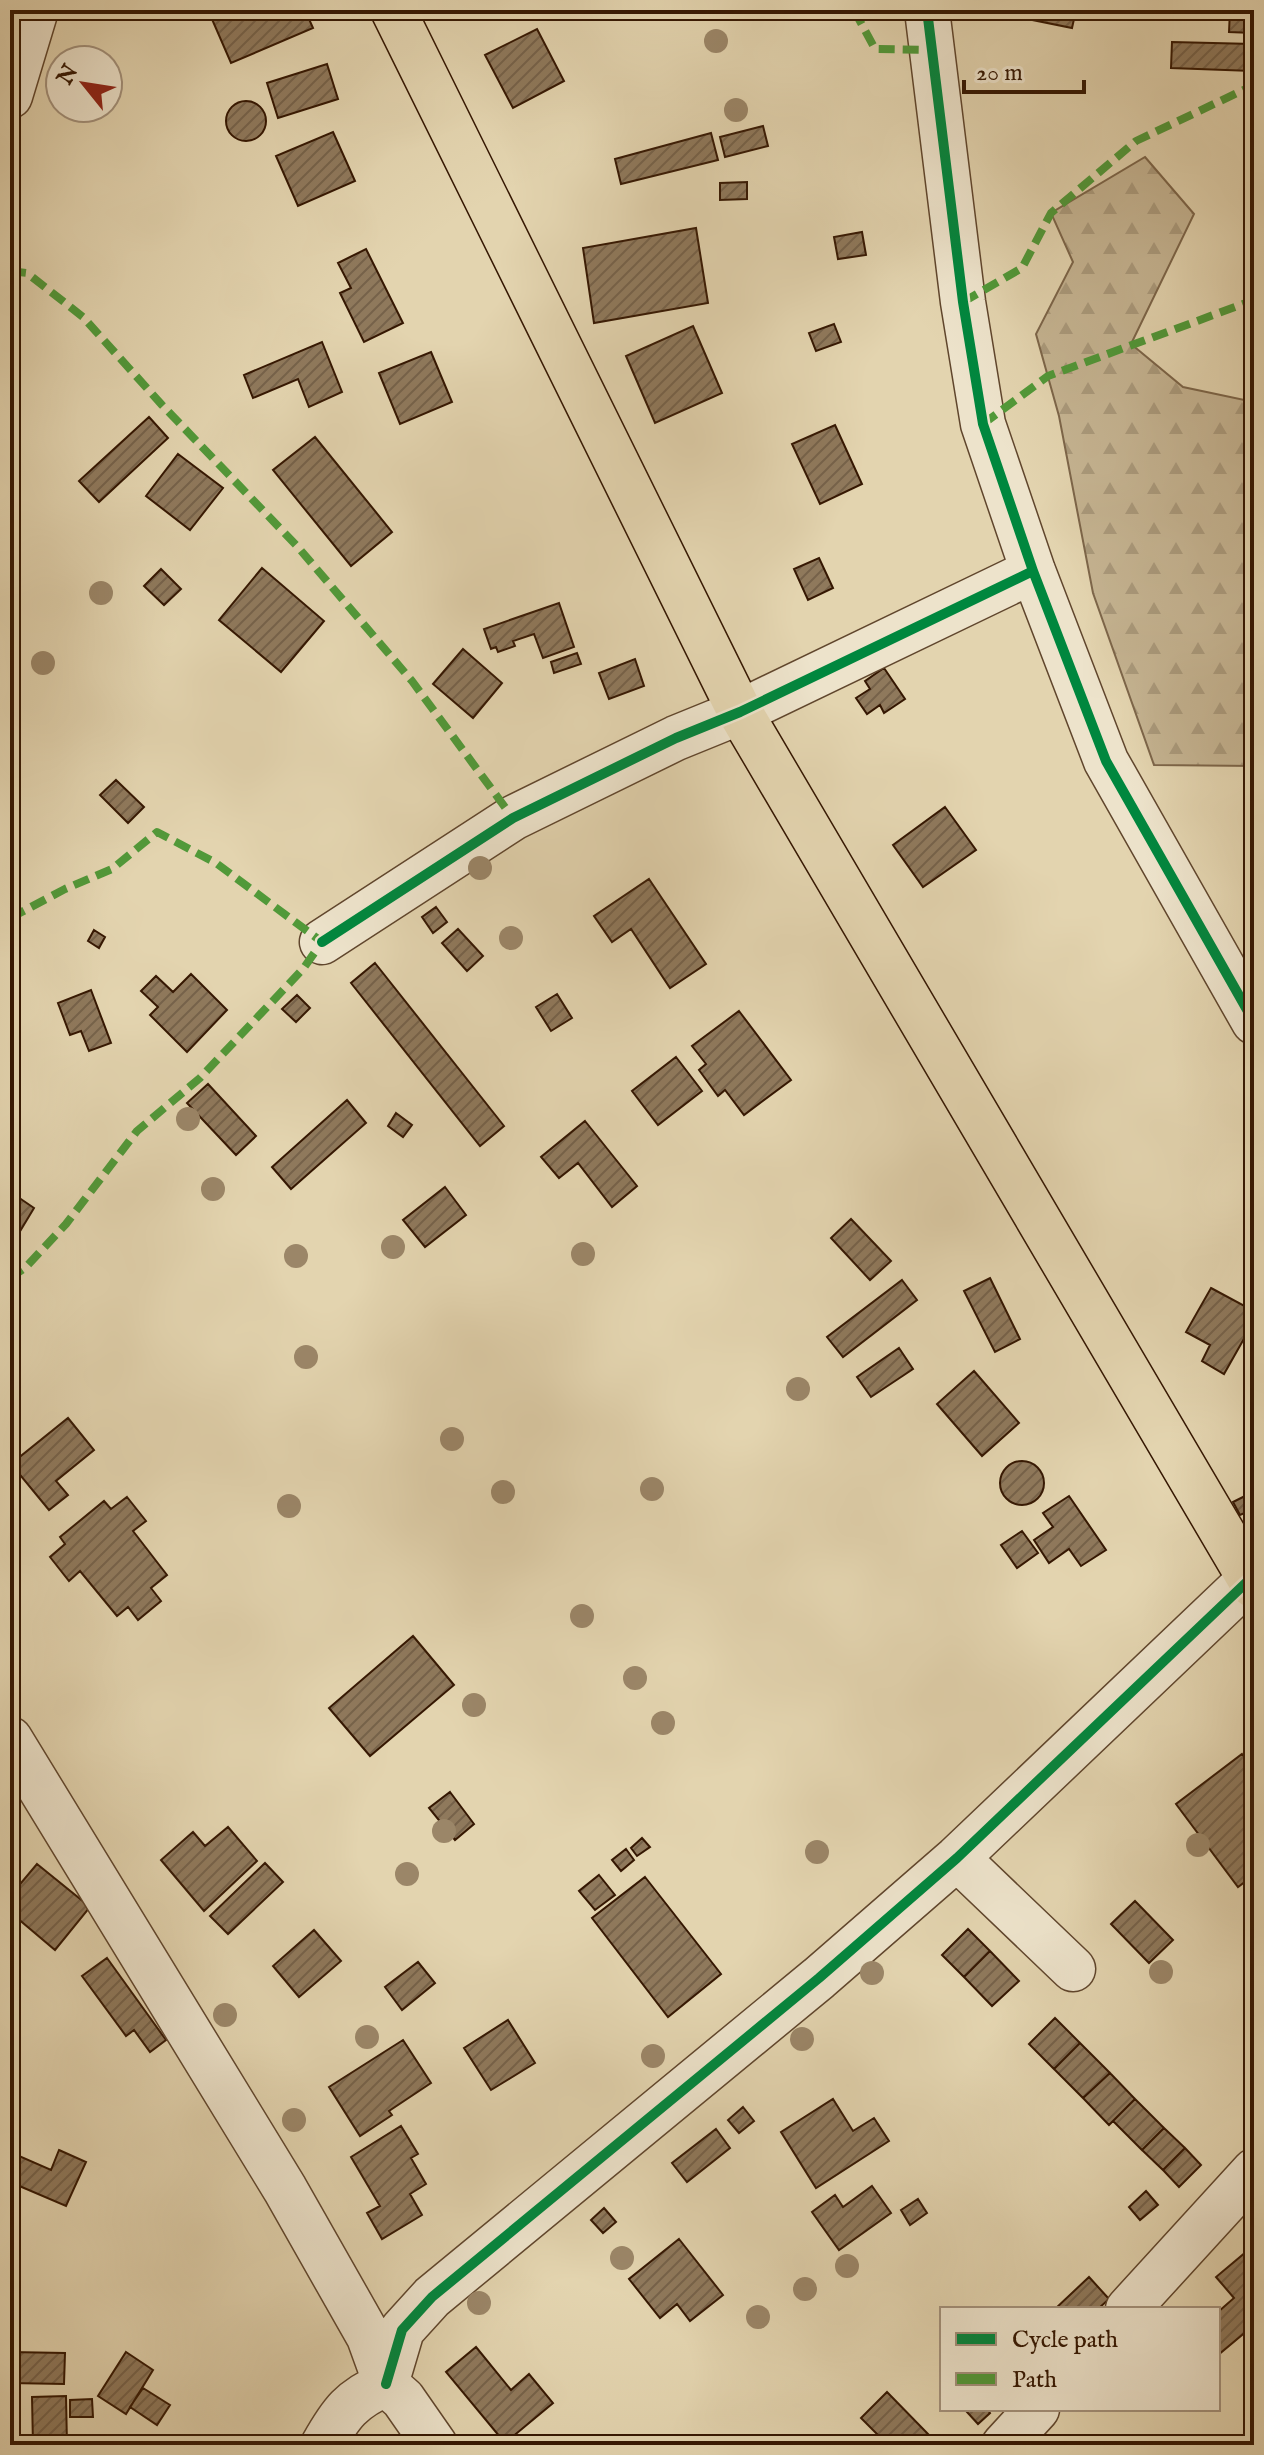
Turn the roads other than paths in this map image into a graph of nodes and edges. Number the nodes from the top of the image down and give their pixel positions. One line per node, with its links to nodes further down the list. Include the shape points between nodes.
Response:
1 (36, 10): 4 (street)
2 (393, 10): 6 (main road)
3 (927, 10): 5 (street, via 983,424)
4 (10, 96)
5 (1033, 571): 6 (street); 8 (street, via 1106,761)
6 (740, 712): 7 (street, via 513,818); 9 (main road)
7 (322, 942)
8 (1254, 1022)
9 (1252, 1583): 11 (street)
10 (10, 1739): 15 (street, via 285,2189 369,2337)
11 (957, 1858): 12 (street); 15 (street, via 432,2297 402,2330)
12 (1073, 1969)
13 (1254, 2171): 14 (street)
14 (1130, 2307)
15 (386, 2384): 17 (street, via 348,2406); 18 (street)
16 (1035, 2411): 19 (street)
17 (323, 2445)
18 (435, 2445)
19 (1004, 2445)

